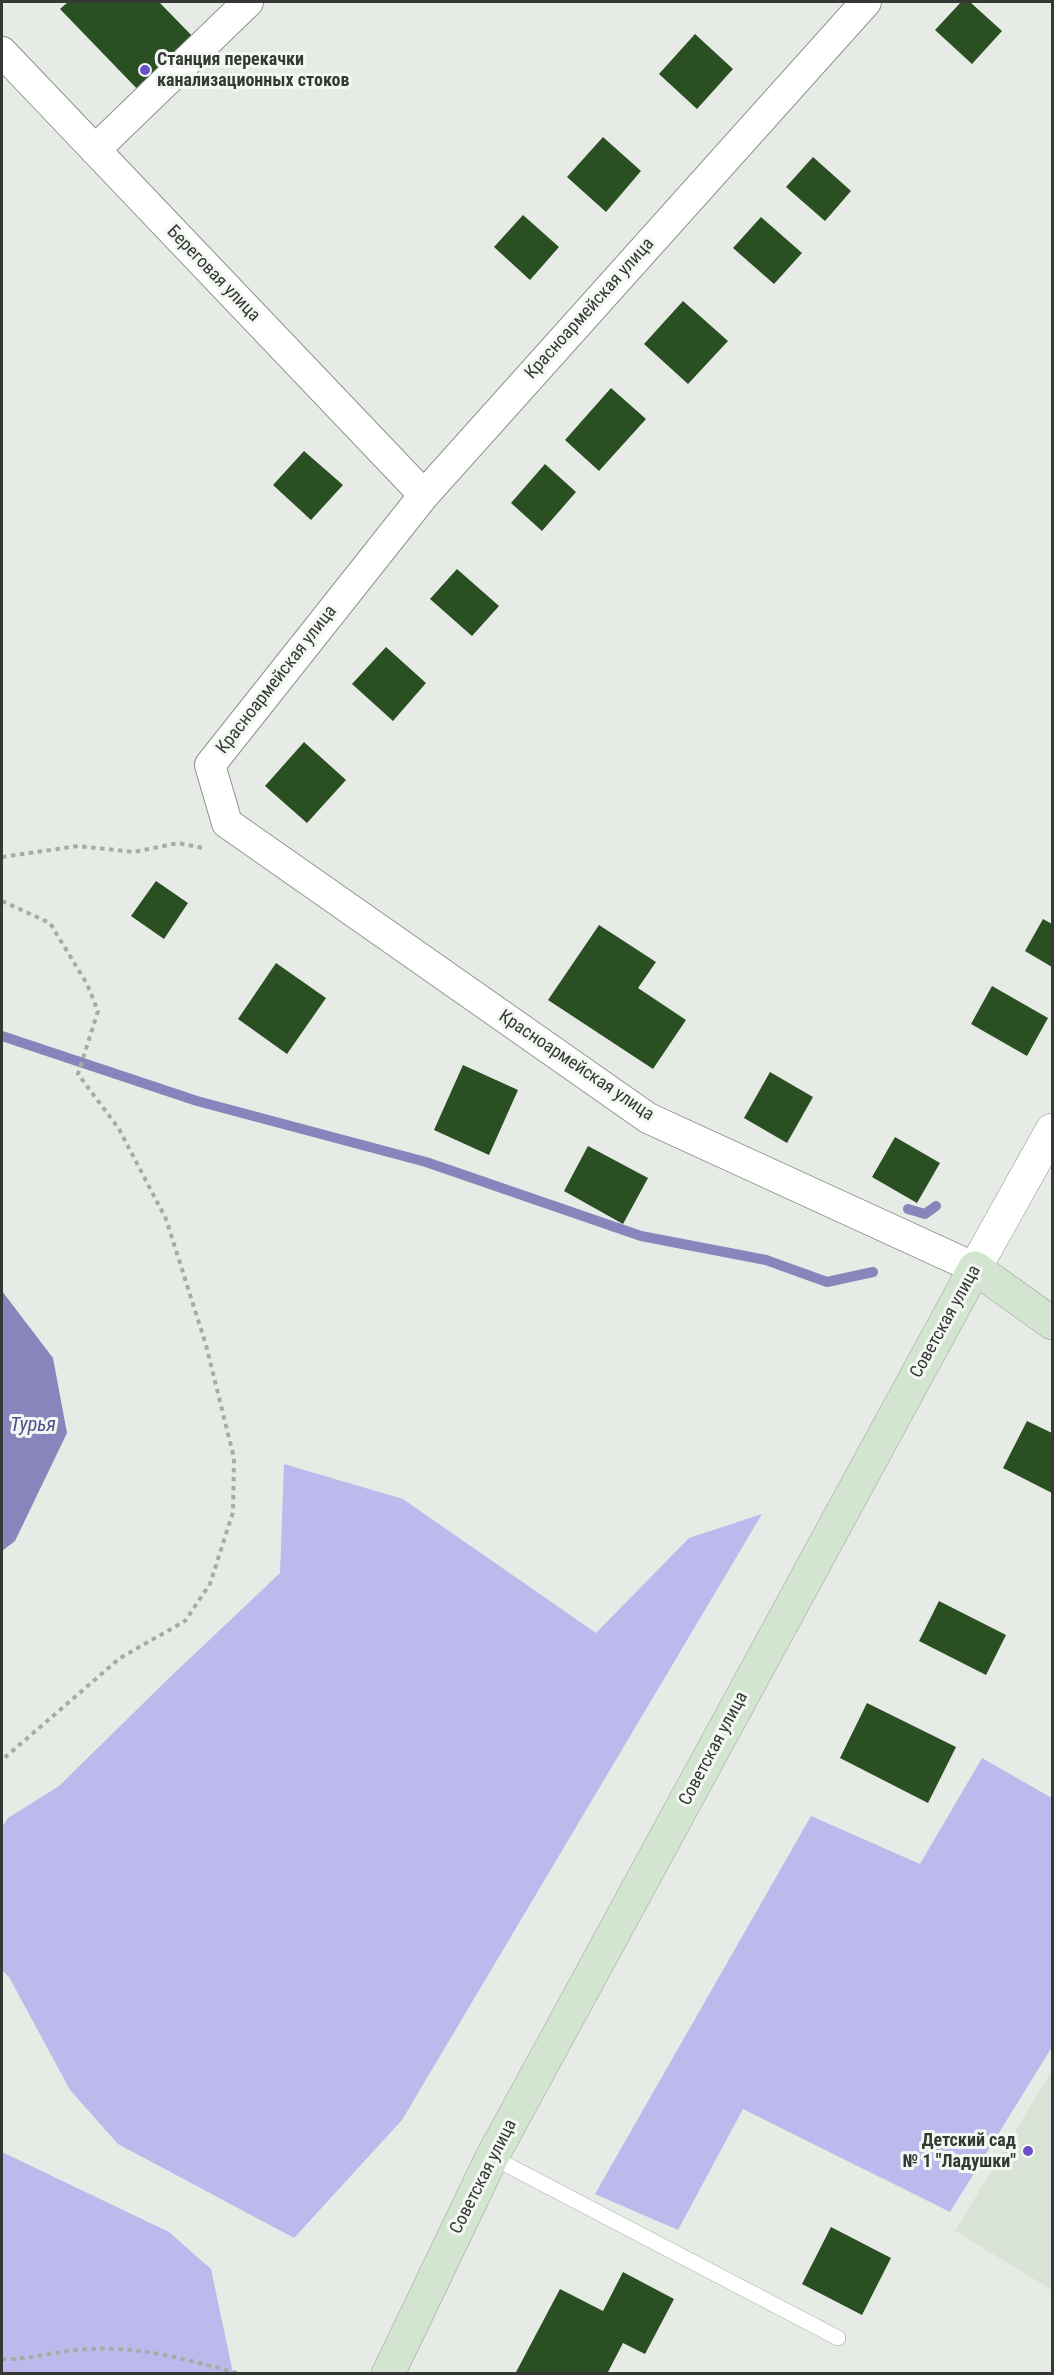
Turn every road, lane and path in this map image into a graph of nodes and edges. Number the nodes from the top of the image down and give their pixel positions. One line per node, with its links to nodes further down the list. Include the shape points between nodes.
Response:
1 (248, 2): 4 (street)
2 (866, 2): 5 (street, Красноармейская улица)
3 (2, 52): 4 (street, Береговая улица)
4 (95, 150): 5 (street, Береговая улица)
5 (423, 495): 6 (street, Красноармейская улица, via 210,765 227,823)
6 (260, 846): 7 (path, via 208,848 178,843 134,852 78,846); 10 (street, Красноармейская улица, via 648,1118)
7 (2, 857)
8 (2, 901): 12 (path, via 50,923 87,984 98,1011 78,1074 119,1129 166,1219 206,1345 234,1458 233,1512 210,1584 185,1621 120,1658)
9 (1053, 1130): 10 (street, Советская улица)
10 (975, 1268): 11 (main road); 13 (main road, Советская улица)
11 (1053, 1323)
12 (2, 1760)
13 (492, 2157): 14 (lane); 17 (main road, Советская улица)
14 (838, 2338)
15 (2, 2359): 16 (path, via 89,2349 166,2354)
16 (240, 2373)
17 (388, 2373)

